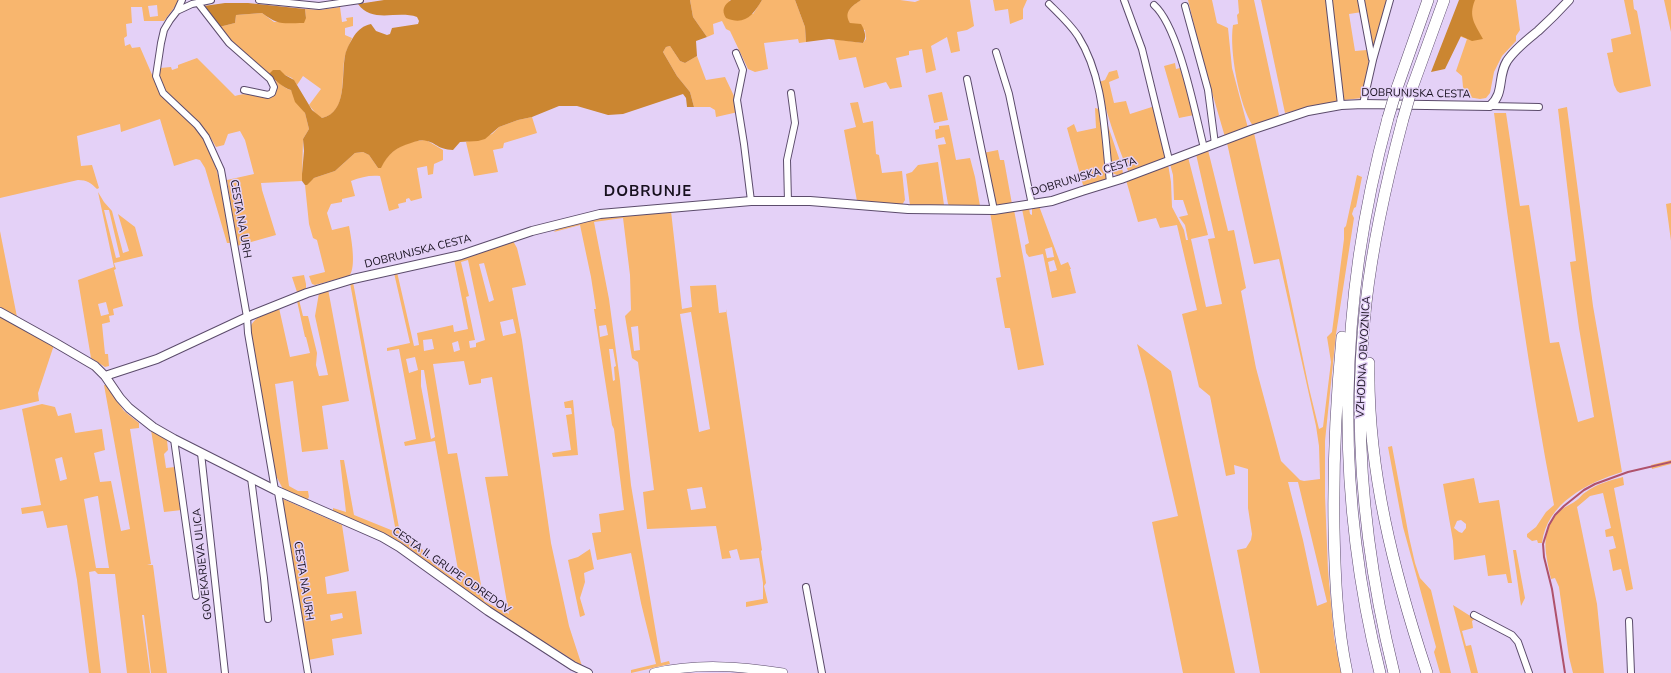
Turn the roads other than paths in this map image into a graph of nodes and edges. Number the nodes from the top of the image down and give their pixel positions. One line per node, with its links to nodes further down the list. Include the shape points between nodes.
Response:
1 (182, 0): 16 (street, CESTA NA URH)
2 (211, 0): 12 (street)
3 (259, 0): 4 (street, via 319,6)
4 (360, 0)
5 (1124, 0): 29 (street, via 1142,49)
6 (1329, 0): 24 (street)
7 (1361, 0): 19 (street)
8 (1390, 0): 19 (street)
9 (1428, 0): 36 (highway, VZHODNA OBVOZNICA, bridge, via 1397,88 1378,156 1364,220)
10 (1444, 0): 35 (highway, VZHODNA OBVOZNICA, bridge, via 1403,119 1384,197)
11 (1569, 0): 25 (street, via 1507,61 1503,69 1499,96)
12 (198, 3): 16 (street); 21 (street, via 229,43 270,79 274,87 268,95)
13 (1049, 4): 30 (street, via 1074,30 1091,63 1103,105)
14 (1154, 5): 28 (street, via 1166,20 1174,40)
15 (1185, 6): 27 (street, via 1208,90)
16 (177, 12): 38 (street, CESTA NA URH, via 164,30 156,76 163,93 206,137 221,170)
17 (996, 52): 33 (street, via 1009,94)
18 (736, 53): 31 (street, via 743,70 738,100)
19 (1372, 60): 23 (street)
20 (967, 79): 34 (street)
21 (244, 90)
22 (791, 93): 32 (street, via 795,123 787,160)
23 (1363, 104): 24 (street, DOBRUNJSKA CESTA); 25 (street, DOBRUNJSKA CESTA)
24 (1341, 105): 27 (street, DOBRUNJSKA CESTA, via 1308,111)
25 (1490, 106): 26 (street)
26 (1539, 107)
27 (1215, 144): 28 (street, DOBRUNJSKA CESTA)
28 (1204, 148): 29 (street, DOBRUNJSKA CESTA)
29 (1169, 160): 30 (street, DOBRUNJSKA CESTA)
30 (1110, 182): 33 (street, DOBRUNJSKA CESTA)
31 (750, 202): 32 (street, DOBRUNJSKA CESTA); 38 (street, DOBRUNJSKA CESTA, via 625,211 576,220 532,231 461,255 353,279 307,293)
32 (788, 202): 34 (street, DOBRUNJSKA CESTA, via 908,210)
33 (1032, 205): 34 (street, DOBRUNJSKA CESTA)
34 (994, 210)
35 (1366, 302): 57 (highway, VZHODNA OBVOZNICA, via 1360,383 1364,495 1372,570); 58 (highway, via 1370,325 1370,420 1379,494 1395,566)
36 (1353, 303): 55 (highway, via 1344,320 1334,467 1336,583); 56 (highway, VZHODNA OBVOZNICA, via 1347,390 1351,504 1360,578)
37 (0, 312): 39 (street, CESTA II. GRUPE ODREDOV, via 83,358)
38 (247, 317): 39 (street, DOBRUNJSKA CESTA, via 157,359); 43 (street, CESTA NA URH)
39 (105, 376): 40 (street, CESTA II. GRUPE ODREDOV, via 129,408)
40 (174, 439): 41 (street, CESTA II. GRUPE ODREDOV); 45 (street)
41 (201, 453): 42 (street, CESTA II. GRUPE ODREDOV); 49 (street, GOVEKARJEVA ULICA)
42 (251, 478): 43 (street, CESTA II. GRUPE ODREDOV); 47 (street)
43 (276, 491): 50 (street, CESTA NA URH); 51 (street, CESTA II. GRUPE ODREDOV, via 382,537 488,611)
44 (806, 587): 54 (street)
45 (196, 596)
46 (1474, 615): 59 (street, via 1512,635 1518,642)
47 (268, 619)
48 (1629, 621): 60 (street)
49 (225, 673)
50 (308, 673)
51 (588, 673)
52 (654, 673): 53 (main road, via 718,666)
53 (783, 673)
54 (822, 673)
55 (1347, 673)
56 (1380, 673)
57 (1394, 673)
58 (1427, 673)
59 (1529, 673)
60 (1631, 673)

